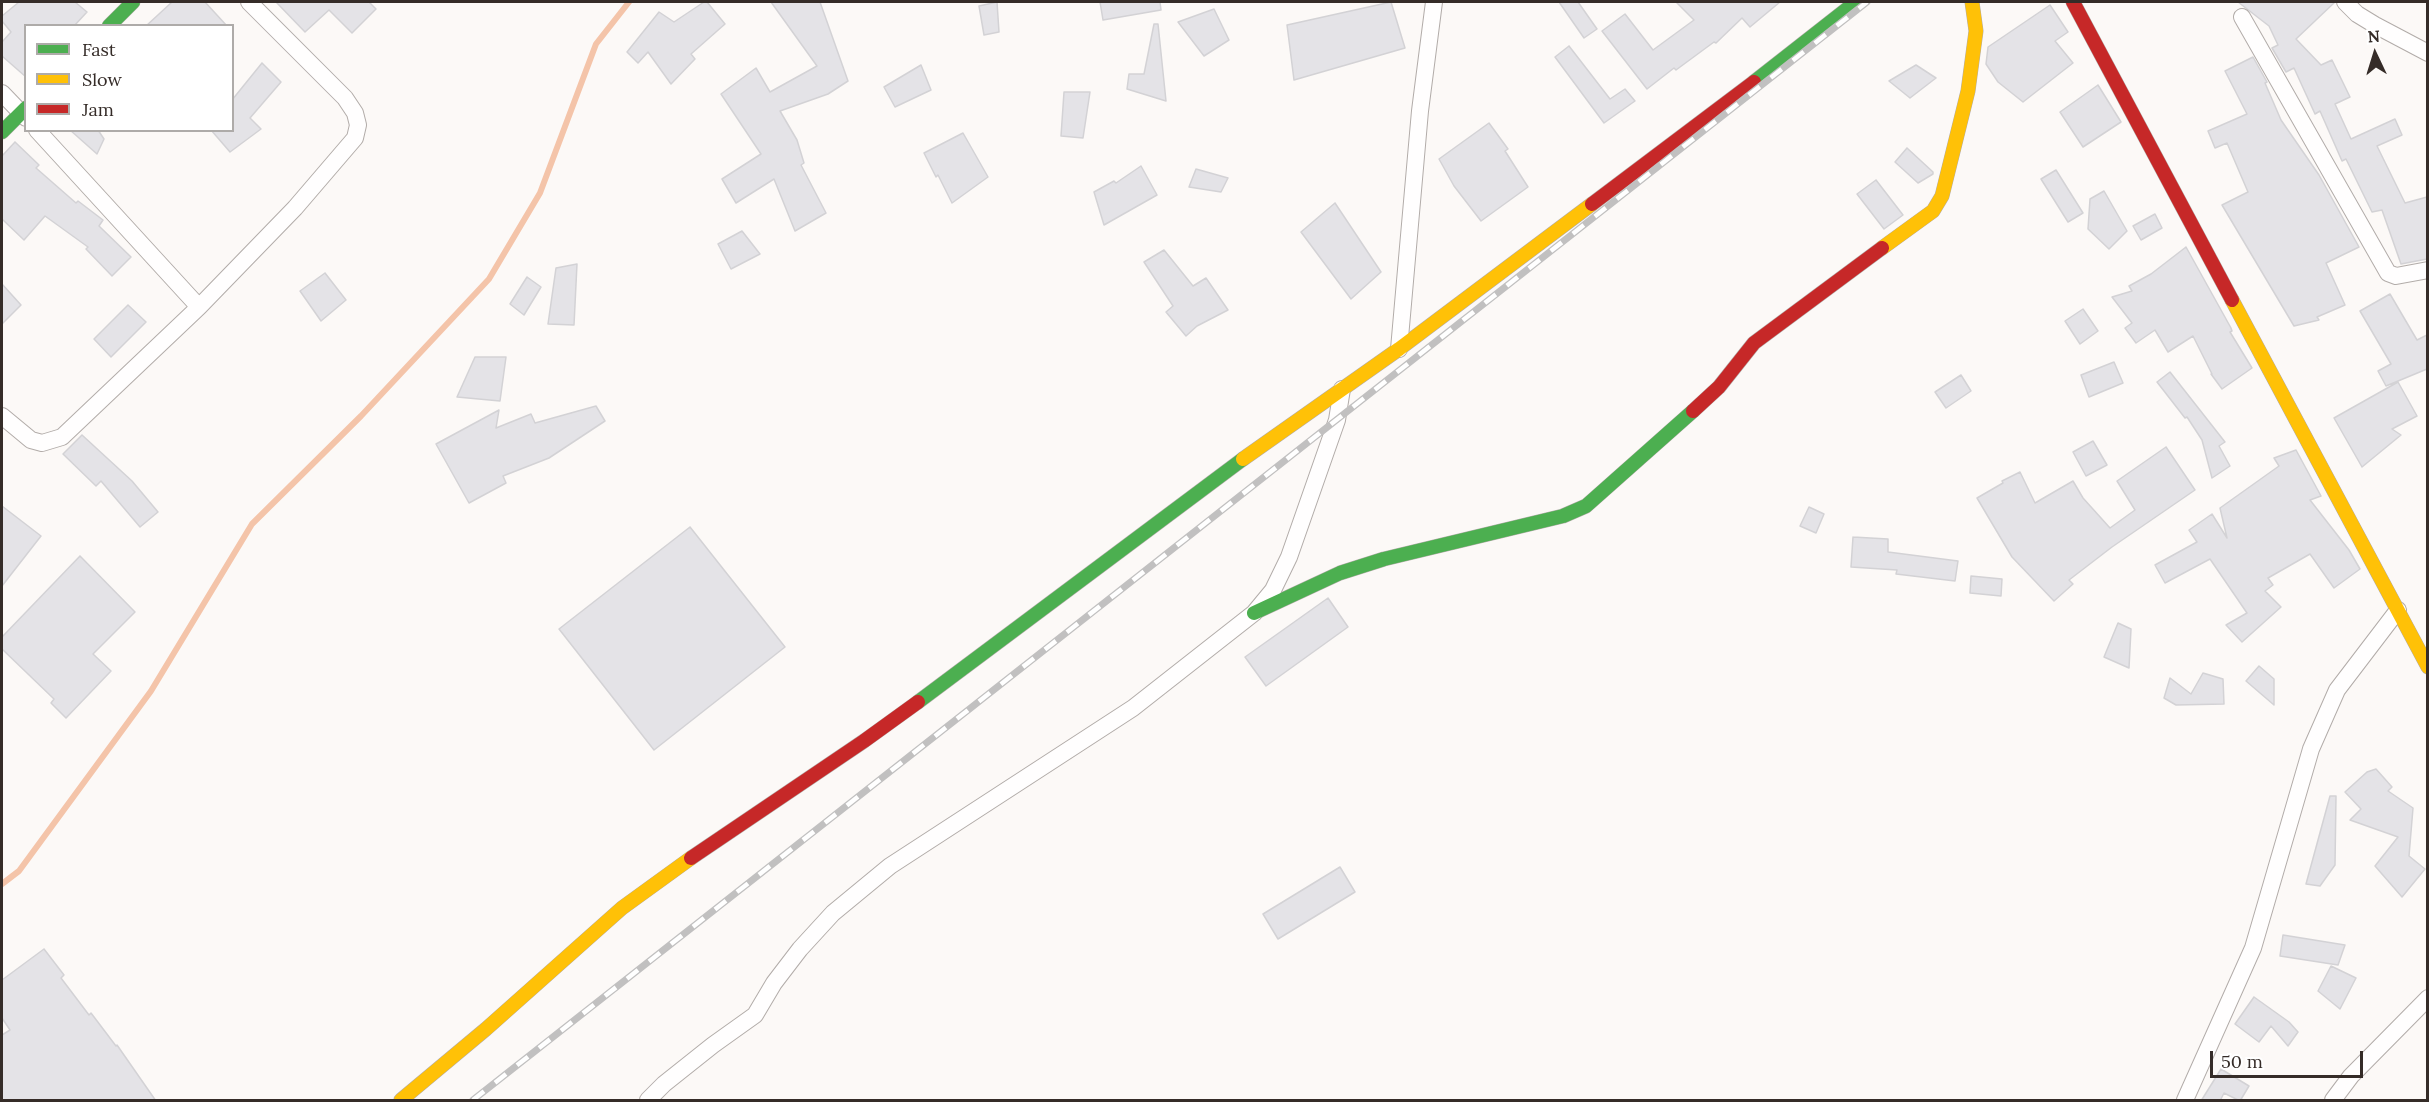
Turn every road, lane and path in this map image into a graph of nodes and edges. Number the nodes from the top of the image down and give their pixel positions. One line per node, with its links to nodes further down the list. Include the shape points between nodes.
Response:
1 (133, 2): 9 (street)
2 (249, 2): 16 (street, via 345,98 358,125 355,138 295,208)
3 (1434, 2): 17 (street)
4 (1856, 2): 17 (street)
5 (1972, 2): 21 (street, via 1976,31 1968,91 1942,196 1933,211 1754,343 1719,387 1605,492 1563,516 1340,573)
6 (2073, 2): 20 (street)
7 (2345, 2): 10 (street, via 2357,14)
8 (2242, 17): 15 (street, via 2388,273 2396,276)
9 (111, 24)
10 (2427, 53)
11 (2, 93): 12 (street)
12 (24, 113): 13 (street)
13 (2, 132)
14 (39, 132): 16 (street)
15 (2427, 270)
16 (199, 307): 19 (street, via 62,437 42,443 31,440)
17 (1399, 349): 18 (street)
18 (1342, 389): 21 (street, via 1337,420 1289,557 1273,591); 24 (street, via 873,734 658,880)
19 (2, 416)
20 (2398, 610): 22 (street); 26 (street, via 2337,690 2311,749 2253,948)
21 (1254, 613): 25 (street, via 1133,708 890,866 833,913 806,942 755,1015 664,1084)
22 (2427, 667)
23 (2427, 998): 27 (street, via 2351,1076)
24 (401, 1101)
25 (648, 1101)
26 (2185, 1101)
27 (2333, 1101)

